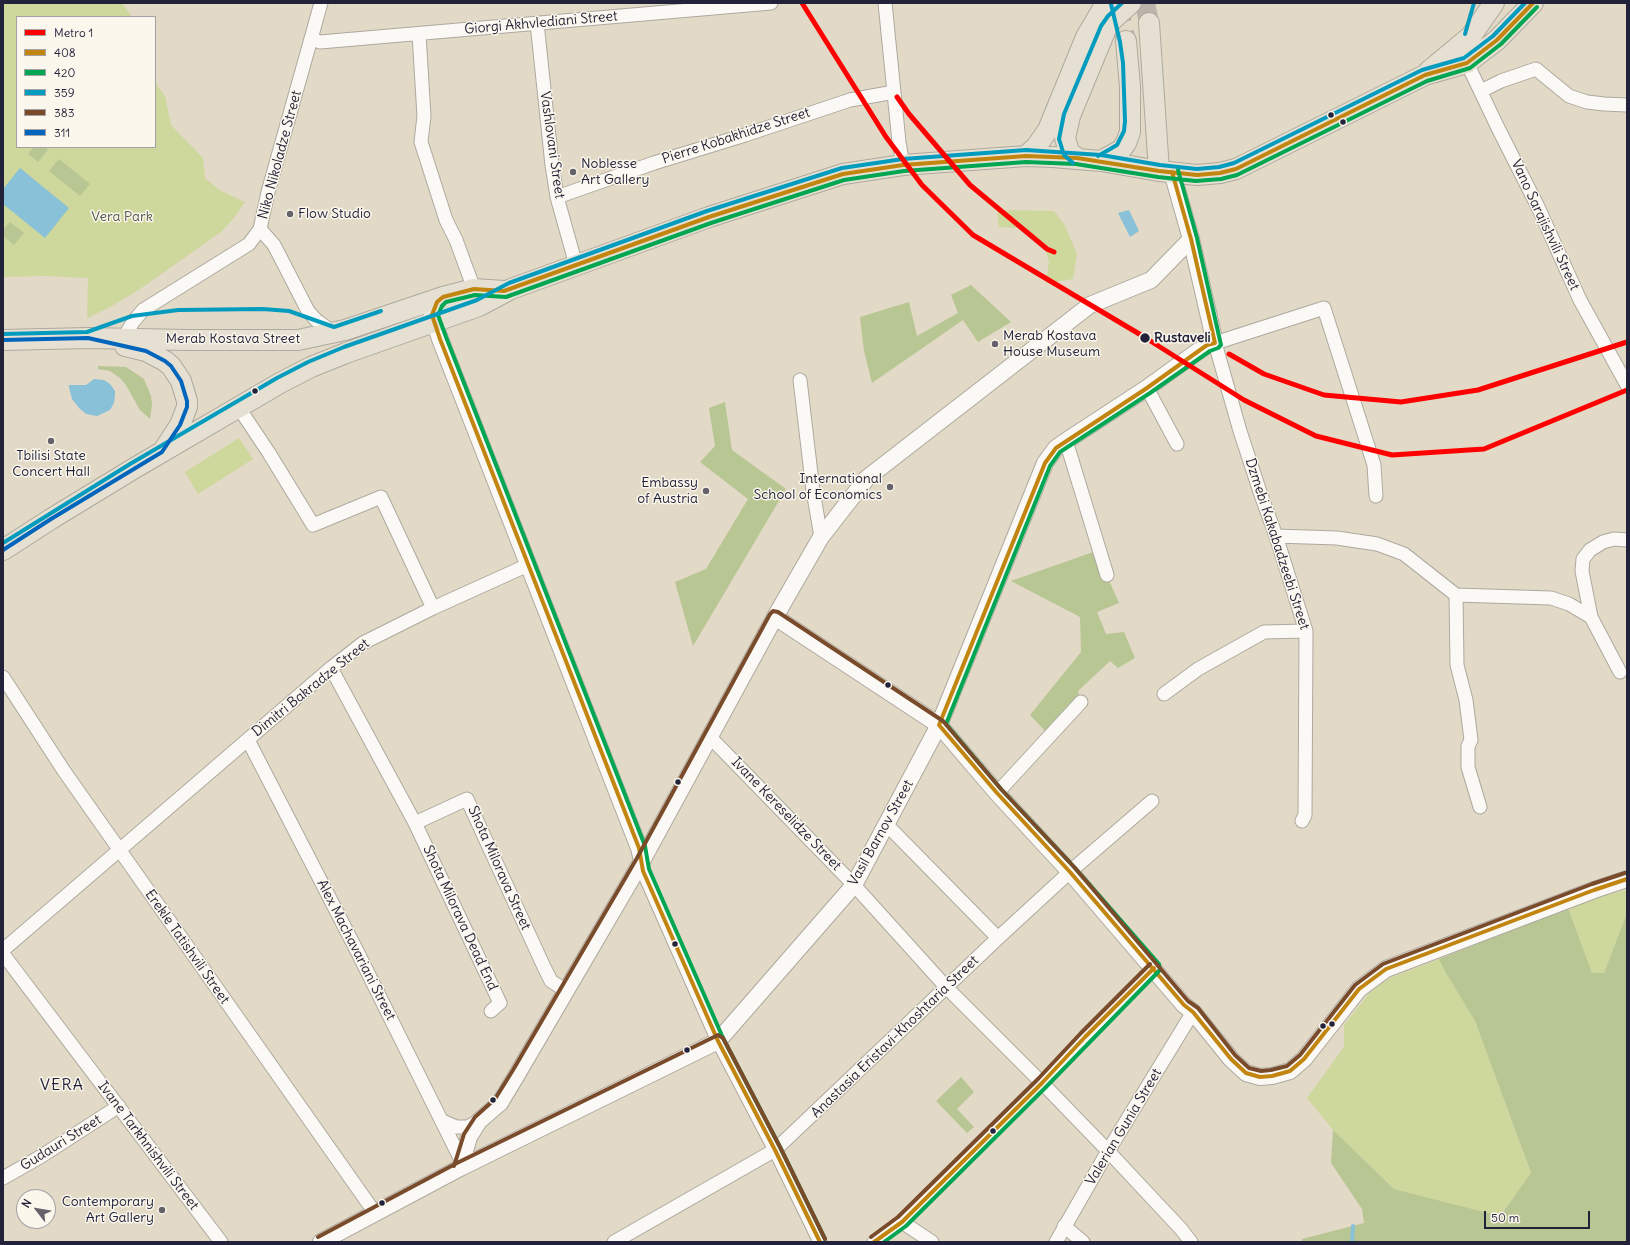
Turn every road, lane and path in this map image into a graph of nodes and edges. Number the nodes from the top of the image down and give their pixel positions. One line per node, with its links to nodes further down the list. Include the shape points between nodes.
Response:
1 (321, 3): 13 (street, Niko Nikoladze Street)
2 (771, 3): 9 (street, Giorgi Akhvlediani Street)
3 (885, 3): 18 (street)
4 (1106, 3): 20 (main road, via 1086,36 1048,130)
5 (1131, 3): 21 (main road, via 1106,29 1070,116 1065,138 1070,152)
6 (1480, 3): 12 (main road)
7 (1494, 3): 12 (main road)
8 (1533, 3): 15 (main road, via 1497,40)
9 (537, 23): 11 (street, Giorgi Akhvlediani Street); 25 (street, Vashlovani Street)
10 (1149, 23): 24 (main road)
11 (419, 34): 13 (street, Giorgi Akhvlediani Street, via 320,42); 29 (street, via 424,116 421,142 446,220)
12 (1471, 36): 16 (main road)
13 (312, 39): 26 (street, Niko Nikoladze Street, via 268,192)
14 (1126, 41): 22 (main road, via 1130,132 1121,150)
15 (1467, 63): 16 (main road); 17 (street, Vano Sarajishvili Street)
16 (1425, 75): 24 (main road, Merab Kostava Street, via 1236,169 1208,174)
17 (1480, 91): 19 (street, via 1536,69 1569,96 1587,102); 39 (street, Vano Sarajishvili Street, via 1538,207 1580,300)
18 (894, 92): 23 (street); 25 (street, Pierre Kobakhidze Street, via 850,100)
19 (1627, 105)
20 (1026, 156): 21 (main road, Merab Kostava Street); 23 (main road, Merab Kostava Street)
21 (1077, 158): 22 (main road, Merab Kostava Street)
22 (1102, 161): 24 (main road, Merab Kostava Street)
23 (903, 165): 28 (main road, Merab Kostava Street, via 843,174 709,216)
24 (1165, 172): 27 (street)
25 (557, 197): 28 (street, Vashlovani Street)
26 (260, 229): 33 (street, Niko Nikoladze Street, via 274,245 308,311); 35 (street, via 249,244 143,310)
27 (1191, 239): 37 (street); 47 (street, via 1152,280 1090,305 867,478)
28 (576, 265): 30 (main road, Merab Kostava Street)
29 (474, 289): 30 (main road, Merab Kostava Street); 31 (main road, Merab Kostava Street)
30 (504, 291): 32 (main road, Merab Kostava Street, via 479,306)
31 (443, 297): 32 (street, via 434,309); 33 (main road, Merab Kostava Street)
32 (434, 322): 41 (main road, Merab Kostava Street, via 330,359 296,374); 50 (street)
33 (334, 333): 35 (main road, Merab Kostava Street, via 285,341)
34 (88, 338): 35 (main road, Merab Kostava Street); 36 (main road, Merab Kostava Street); 44 (main road, via 151,353 165,360 176,373 185,392 187,407 174,436)
35 (123, 339)
36 (3, 340)
37 (1215, 343): 40 (street, Vasil Barnov Street, via 1207,345); 45 (street, via 1324,308 1374,464); 46 (street, Dzmebi Kakabadzeebi Street, via 1242,438)
38 (800, 380): 47 (street)
39 (1627, 384)
40 (1147, 388): 42 (street, Vasil Barnov Street); 43 (street)
41 (239, 408): 44 (main road, Merab Kostava Street); 53 (street, via 313,525 381,497)
42 (1066, 441): 51 (street); 62 (street, Vasil Barnov Street, via 1056,448 1038,477)
43 (1177, 444)
44 (162, 452): 49 (main road, Merab Kostava Street, via 51,518)
45 (1376, 496)
46 (1276, 536): 52 (street, via 1337,538 1377,544 1404,554); 56 (street, Dzmebi Kakabadzeebi Street)
47 (821, 537): 54 (street)
48 (1627, 540): 55 (street, via 1614,539 1603,542 1590,550 1583,559 1582,571)
49 (3, 550)
50 (528, 565): 53 (street, Dimitri Bakradze Street); 72 (street, via 626,812)
51 (1107, 575)
52 (1456, 595): 55 (street, via 1551,598 1569,604); 67 (street, via 1457,665 1466,700 1471,740 1468,746 1468,767)
53 (433, 608): 57 (street, Dimitri Bakradze Street, via 363,643)
54 (775, 617): 62 (street); 63 (street)
55 (1591, 617): 58 (street)
56 (1306, 631): 60 (street, via 1264,632 1198,669); 68 (street, Dzmebi Kakabadzeebi Street, via 1305,815)
57 (331, 668): 64 (street, Dimitri Bakradze Street); 69 (street)
58 (1620, 672)
59 (3, 677): 71 (street, Erekle Tatishvili Street)
60 (1164, 694)
61 (1081, 702): 65 (street)
62 (939, 725): 65 (street); 70 (street, Vasil Barnov Street)
63 (709, 736): 72 (street); 75 (street, Ivane Kereselidze Street)
64 (248, 740): 71 (street, Dimitri Bakradze Street); 87 (street, Alex Machavariani Street)
65 (997, 793): 73 (street)
66 (1152, 800): 73 (street, Anastasia Eristavi-Khoshtaria Street)
67 (1480, 806)
68 (1302, 821)
69 (415, 823): 81 (street, Shota Milorava Street, via 468,799 548,976); 82 (street, Shota Milorava Dead End, via 500,1002)
70 (886, 824): 75 (street, Vasil Barnov Street); 76 (street)
71 (120, 851): 77 (street, Dimitri Bakradze Street); 93 (street, Erekle Tatishvili Street)
72 (642, 861): 81 (street); 84 (street, via 643,871)
73 (1070, 872): 76 (street, Anastasia Eristavi-Khoshtaria Street); 79 (street)
74 (1627, 879): 83 (street, via 1386,969 1359,989 1304,1059 1290,1071 1260,1077 1246,1073 1231,1059)
75 (854, 885): 80 (street, Ivane Kereselidze Street); 84 (street, Vasil Barnov Street)
76 (998, 938): 80 (street, Anastasia Eristavi-Khoshtaria Street)
77 (3, 950)
78 (3, 954): 86 (street, Ivane Tarkhnishvili Street)
79 (1154, 968): 83 (street, via 1184,1005); 85 (street)
80 (947, 988): 85 (street, Ivane Kereselidze Street); 89 (street, Anastasia Eristavi-Khoshtaria Street)
81 (565, 990): 88 (street, via 505,1096)
82 (491, 1010)
83 (1193, 1012): 90 (street, Valerian Gunia Street)
84 (718, 1041): 89 (street); 91 (street, Vasil Barnov Street)
85 (1042, 1083): 90 (street, Ivane Kereselidze Street); 94 (street)
86 (118, 1106): 92 (street, Gudauri Street); 96 (street, Ivane Tarkhnishvili Street)
87 (442, 1121): 88 (street, via 456,1127); 91 (street, Alex Machavariani Street)
88 (479, 1121): 91 (street, via 469,1137)
89 (775, 1150): 98 (street, Anastasia Eristavi-Khoshtaria Street); 99 (street)
90 (1108, 1152): 95 (street, Valerian Gunia Street); 104 (street, Ivane Kereselidze Street)
91 (461, 1165): 93 (street, Vasil Barnov Street)
92 (3, 1178)
93 (375, 1213): 97 (street, Vasil Barnov Street)
94 (902, 1222): 100 (street); 101 (street)
95 (1064, 1226): 102 (street, Valerian Gunia Street); 103 (street)
96 (221, 1242)
97 (321, 1242)
98 (614, 1242)
99 (820, 1242)
100 (874, 1242)
101 (932, 1242)
102 (1056, 1242)
103 (1082, 1242)
104 (1191, 1242)

